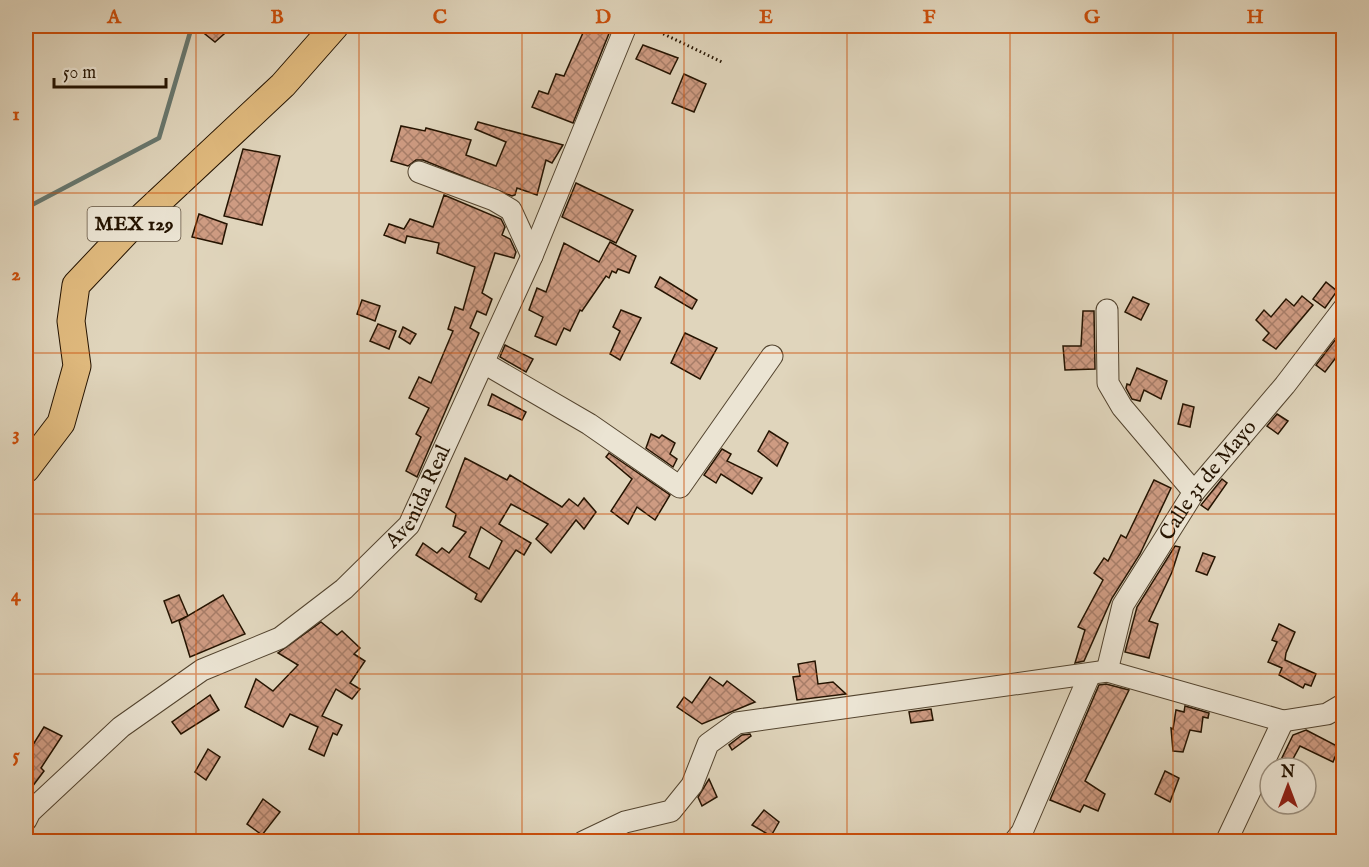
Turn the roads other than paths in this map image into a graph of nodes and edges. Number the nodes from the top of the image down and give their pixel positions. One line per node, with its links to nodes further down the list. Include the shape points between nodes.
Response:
1 (335, 26): 9 (main road, MEX 129, via 283,85 127,231 76,285 71,321 77,366 60,423)
2 (627, 26): 4 (street, Avenida Real)
3 (419, 172): 4 (street, via 511,210)
4 (532, 256): 8 (street, Avenida Real)
5 (1344, 308): 10 (street, Calle 31 de Mayo)
6 (1107, 310): 10 (street, via 1108,383 1122,407)
7 (772, 356): 8 (street, via 680,487 589,424)
8 (484, 363): 14 (street, Avenida Real, via 409,525 344,589 280,638 202,670 121,727)
9 (26, 469)
10 (1194, 492): 11 (street, Calle 31 de Mayo, via 1123,605)
11 (1098, 673): 13 (street); 15 (street, via 736,723 708,744 692,785 671,811 625,822); 16 (street, Calle 31 de Mayo)
12 (1344, 704): 13 (street, via 1327,714)
13 (1283, 721): 17 (street)
14 (26, 820)
15 (583, 842)
16 (1014, 842)
17 (1226, 842)

